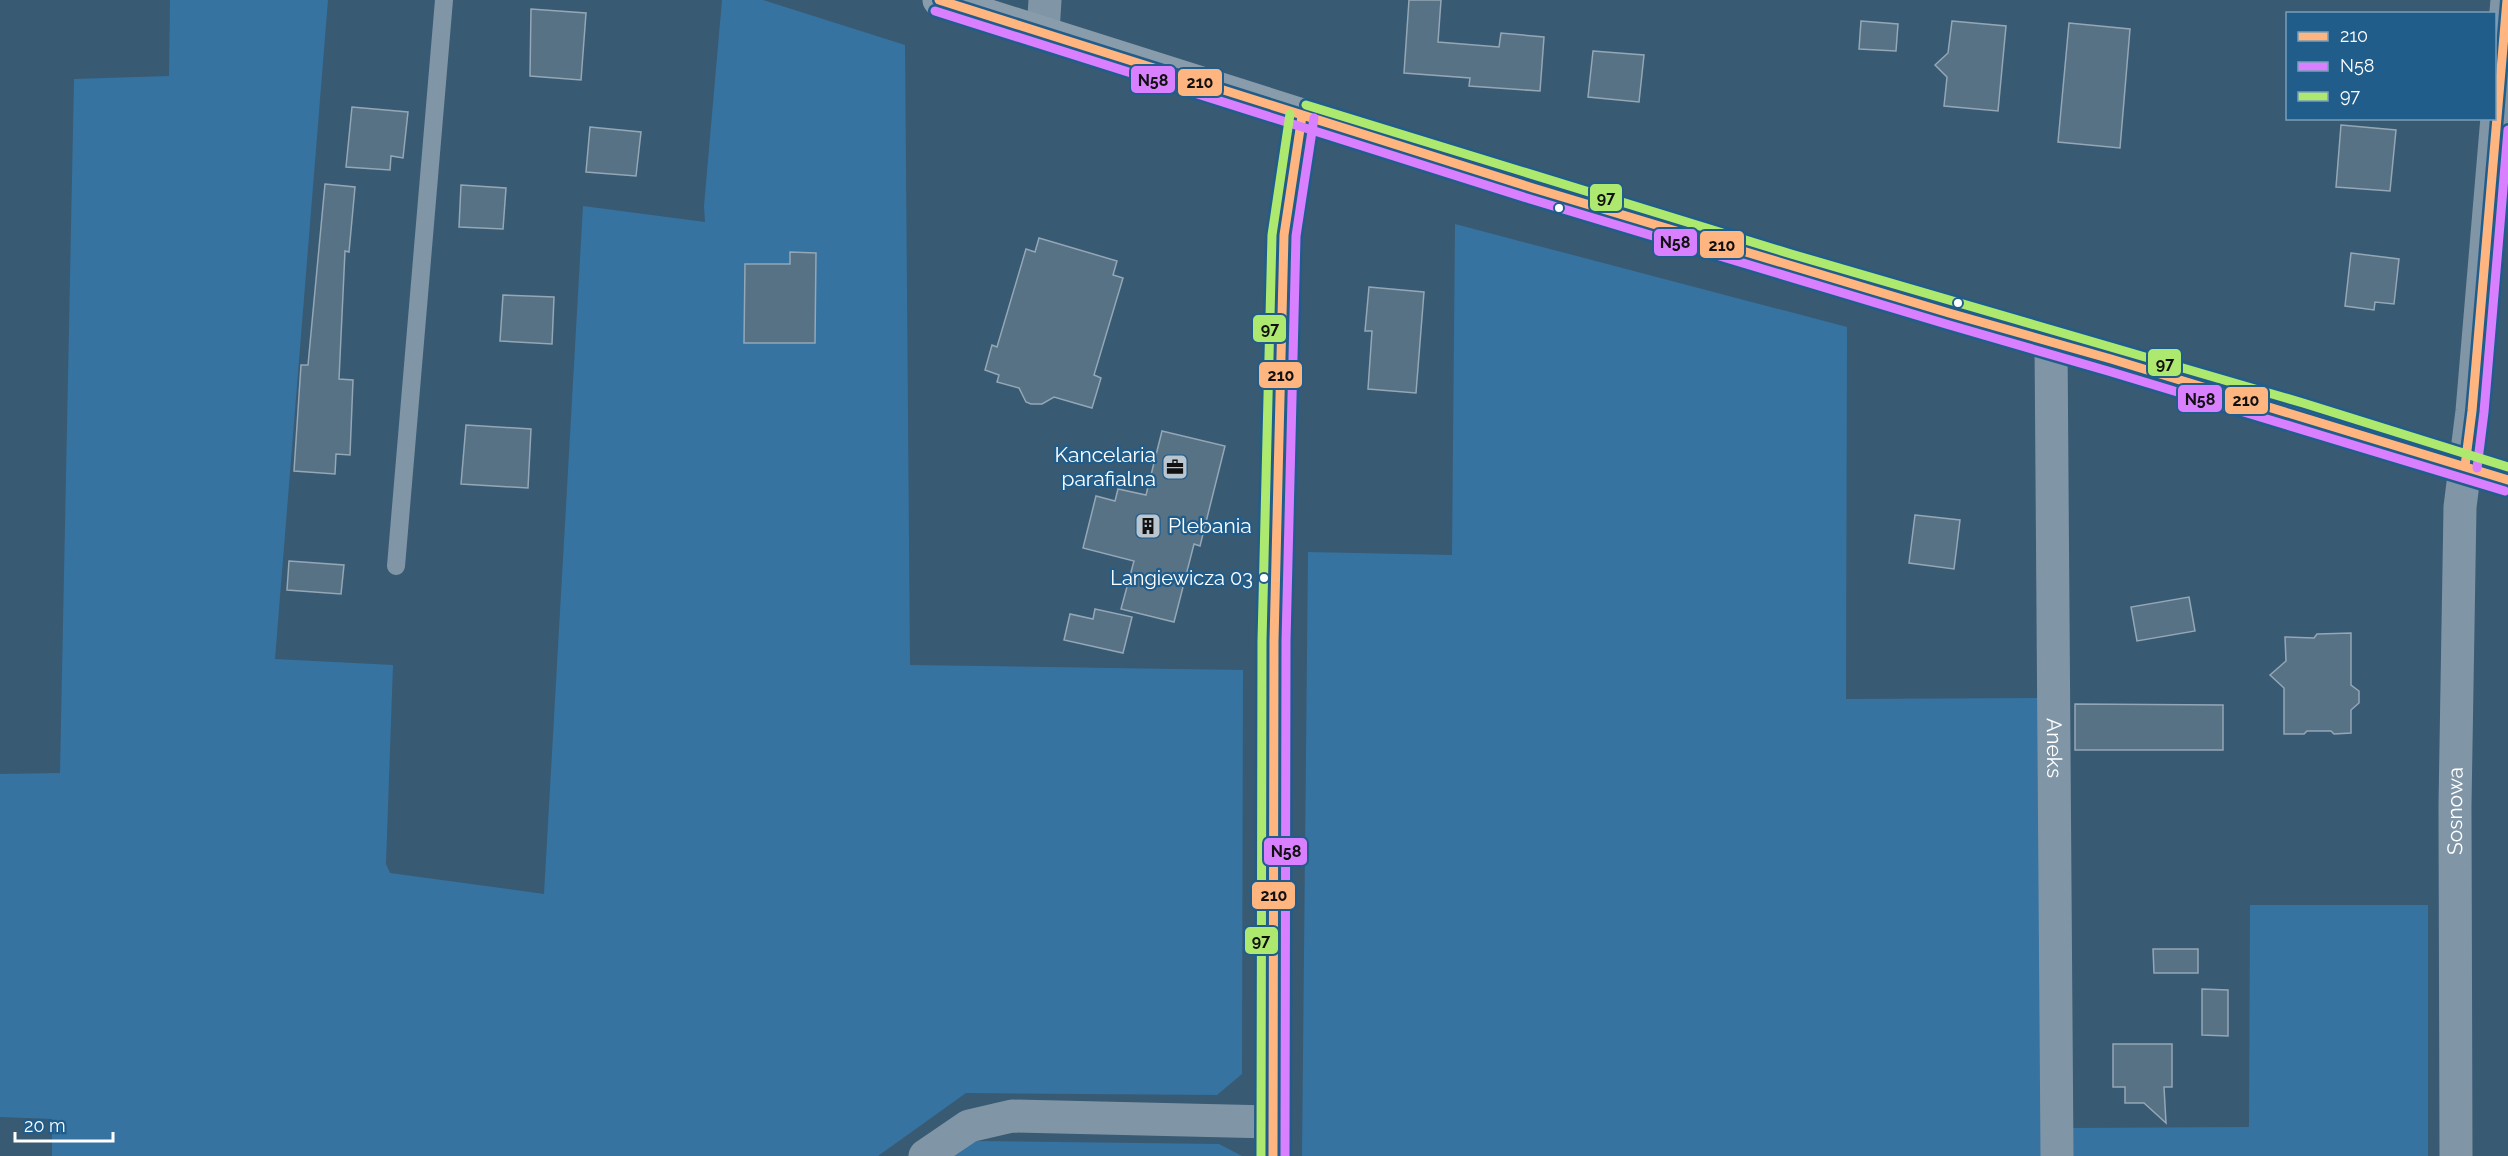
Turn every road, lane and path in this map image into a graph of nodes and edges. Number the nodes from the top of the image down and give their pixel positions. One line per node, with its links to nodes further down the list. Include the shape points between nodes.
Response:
1 (444, 0): 9 (lane)
2 (939, 0): 4 (street)
3 (2507, 0): 7 (street, Sosnowa)
4 (1044, 16): 5 (street)
5 (1302, 116): 6 (street); 10 (street, via 1284,235 1274,641)
6 (2051, 342): 7 (street); 13 (street, Aneks)
7 (2465, 466): 8 (street); 14 (street, Sosnowa, via 2460,507 2455,805)
8 (2508, 480)
9 (396, 566)
10 (1274, 1122): 11 (street, via 1012,1116 969,1126); 12 (street)
11 (925, 1156)
12 (1273, 1156)
13 (2057, 1156)
14 (2456, 1156)

